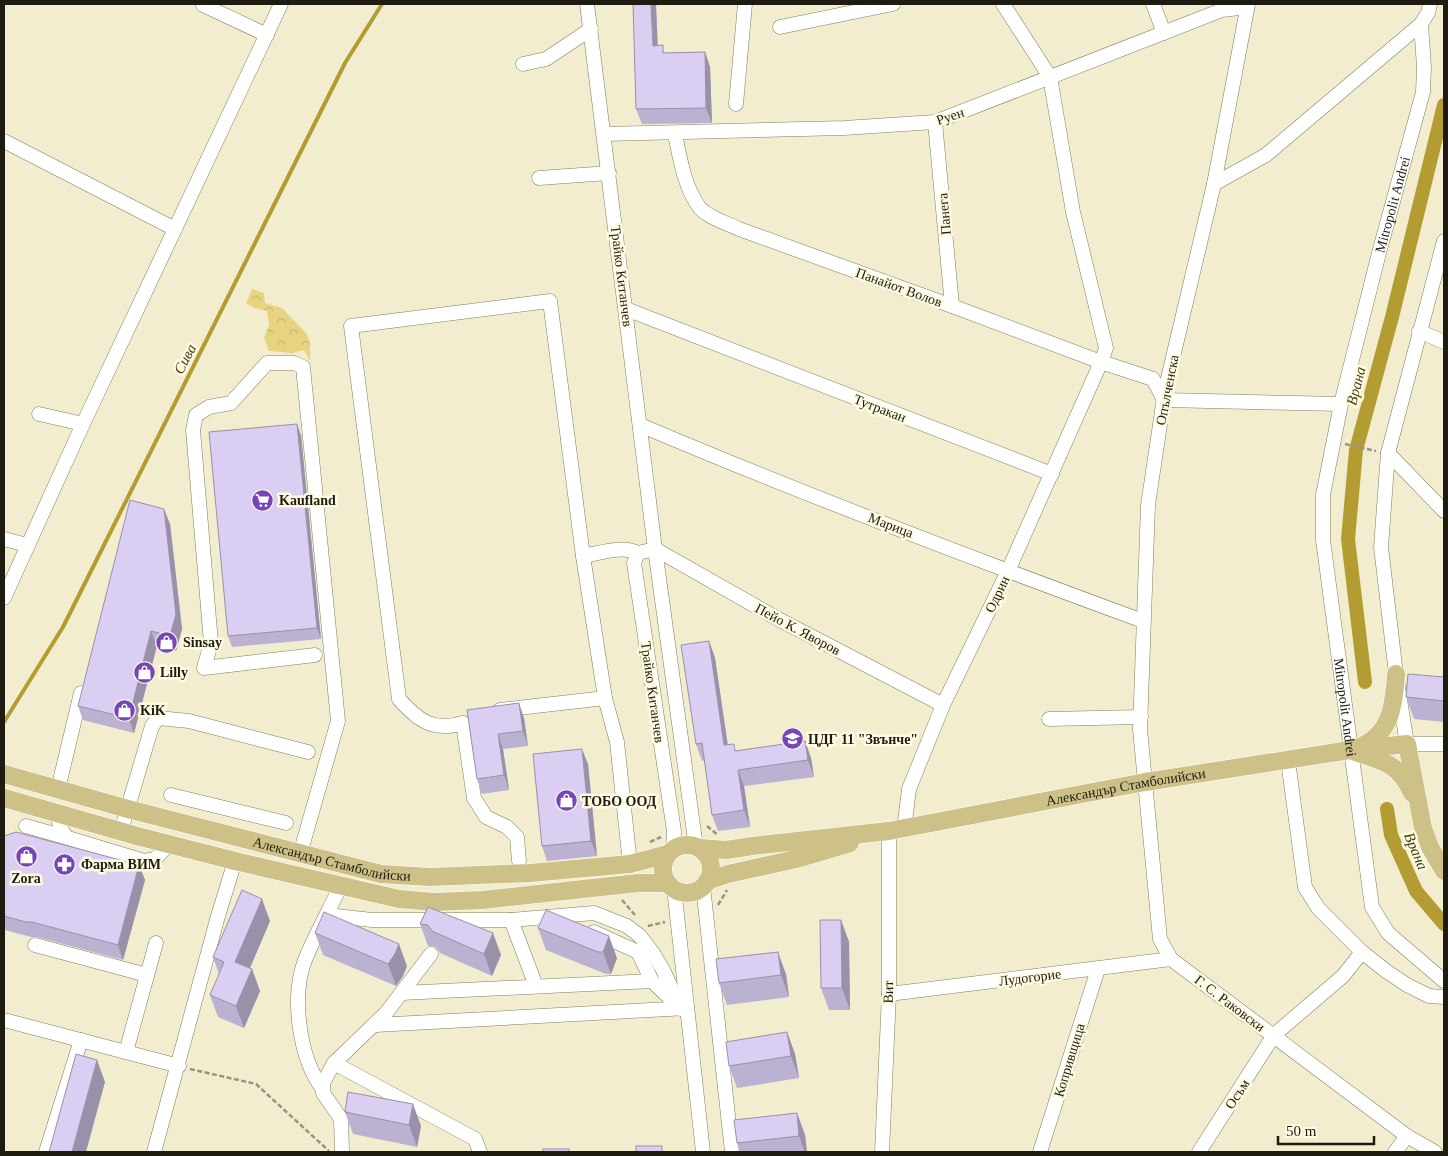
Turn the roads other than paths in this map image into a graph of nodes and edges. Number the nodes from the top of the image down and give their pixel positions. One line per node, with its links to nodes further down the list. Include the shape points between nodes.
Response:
1 (281, 4): 14 (street)
2 (587, 4): 12 (street, Трайко Китанчев)
3 (746, 4): 17 (street)
4 (893, 4): 11 (street)
5 (1003, 4): 16 (street)
6 (1153, 4): 13 (street)
7 (1430, 4): 10 (street, Mitropolit Andrei)
8 (203, 5): 14 (street)
9 (1248, 5): 13 (street, Руен, via 1222,10); 24 (street, Опълченска)
10 (1421, 24): 24 (street, via 1266,155); 33 (street, Mitropolit Andrei, via 1423,92)
11 (780, 27)
12 (591, 29): 15 (street, via 546,59); 19 (street, Трайко Китанчев)
13 (1164, 33): 16 (street, Руен)
14 (267, 35): 25 (street)
15 (523, 64)
16 (1050, 78): 18 (street, Руен); 31 (street, Одрин, via 1074,212 1106,348)
17 (736, 104)
18 (935, 122): 20 (street, Руен); 27 (street, Панега)
19 (604, 134): 20 (street, Руен); 22 (street, Трайко Китанчев)
20 (675, 134): 27 (street, Панайот Волов, via 686,181 700,207 710,216)
21 (4, 141): 25 (street)
22 (609, 173): 23 (street); 28 (street, Трайко Китанчев)
23 (539, 178)
24 (1214, 184): 32 (street, Опълченска)
25 (175, 229): 35 (street)
26 (1444, 241): 29 (street)
27 (952, 306): 31 (street, Панайот Волов)
28 (626, 310): 36 (street, Трайко Китанчев); 38 (street, Тутракан)
29 (1419, 331): 30 (street); 37 (street)
30 (1444, 342)
31 (1101, 362): 32 (street, Панайот Волов, via 1153,379); 38 (street, Одрин)
32 (1164, 400): 33 (street); 47 (street, Опълченска, via 1148,505)
33 (1341, 404): 58 (street, Mitropolit Andrei, via 1323,494 1323,540)
34 (39, 414): 35 (street)
35 (83, 424): 41 (street)
36 (640, 425): 42 (street, Трайко Китанчев); 45 (street, Марица)
37 (1383, 452): 39 (street); 49 (street, via 1381,547)
38 (1052, 474): 45 (street, Одрин)
39 (1444, 511)
40 (4, 539): 41 (street)
41 (27, 545): 46 (street)
42 (655, 549): 43 (street); 52 (street, Пейо К. Яворов, via 780,620); 75 (street, Трайко Китанчев)
43 (638, 553): 44 (street, via 622,549); 76 (street, Трайко Китанчев, via 634,564 674,831)
44 (583, 556): 51 (street); 79 (street, via 550,301 352,326 399,699 426,723 450,727 466,718 474,798 486,817 518,837)
45 (1008, 571): 47 (street, Марица); 52 (street, Одрин)
46 (4, 598)
47 (1143, 621): 54 (street, Опълченска)
48 (315, 655): 77 (street, via 204,668 211,643 193,430 196,415 209,407 231,403 267,363 294,363 303,367 338,720)
49 (1396, 674): 56 (street); 58 (main road, via 1395,696 1382,730 1371,741)
50 (81, 693): 63 (street)
51 (605, 698): 53 (street); 80 (street, via 617,742)
52 (942, 705): 71 (street, Одрин)
53 (487, 711)
54 (1141, 717): 55 (street); 62 (street, Опълченска)
55 (1049, 720)
56 (1408, 744): 57 (street); 58 (main road); 66 (main road)
57 (1444, 744)
58 (1350, 750): 60 (main road, Александър Стамболийски); 66 (main road, via 1391,765 1406,780); 96 (street, Mitropolit Andrei, via 1372,907 1388,933)
59 (308, 752): 67 (street, via 189,721 158,718 152,726)
60 (1288, 761): 62 (main road, Александър Стамболийски); 90 (street, via 1305,887 1318,908)
61 (8, 775): 63 (main road, Александър Стамболийски)
62 (1145, 782): 71 (main road, Александър Стамболийски); 92 (street, Г. С. Раковски, via 1160,939)
63 (58, 789): 67 (main road, Александър Стамболийски)
64 (171, 795): 69 (street)
65 (4, 798): 68 (main road, Александър Стамболийски)
66 (1419, 808): 81 (main road, via 1430,847)
67 (128, 809): 72 (street); 77 (main road, Александър Стамболийски)
68 (56, 812): 72 (main road, Александър Стамболийски); 73 (street, via 63,834)
69 (286, 823)
70 (26, 826): 73 (street)
71 (896, 830): 75 (main road, Александър Стамболийски, via 726,850); 82 (main road, Александър Стамболийски, via 796,860 728,874); 99 (street, Вит)
72 (121, 831): 74 (main road, Александър Стамболийски)
73 (68, 838): 74 (street, via 144,860 156,859)
74 (169, 844): 78 (main road, Александър Стамболийски)
75 (697, 848): 76 (main road, Александър Стамболийски, via 686,845); 82 (main road, via 709,860 710,874)
76 (670, 852): 80 (main road, Александър Стамболийски); 83 (main road, via 663,869)
77 (300, 854): 80 (main road, Александър Стамболийски, via 381,874 430,877)
78 (235, 861): 84 (main road, Александър Стамболийски); 108 (street)
79 (519, 861)
80 (630, 864)
81 (1444, 871)
82 (705, 884): 83 (main road, Александър Стамболийски, via 688,892); 116 (street, via 705,915)
83 (671, 885): 84 (main road, Александър Стамболийски, via 615,885 483,900 434,902 399,900); 101 (street, via 678,918)
84 (340, 887): 85 (street)
85 (327, 915): 86 (street, via 372,920); 109 (street, via 305,961 298,1000 301,1034 308,1060)
86 (511, 920): 97 (street); 101 (street, via 594,913 627,926 636,925)
87 (593, 932): 95 (street, via 638,952)
88 (156, 943): 94 (street)
89 (35, 946): 94 (street)
90 (1362, 952): 100 (street, via 1407,986 1429,996); 104 (street, Осъм, via 1343,976)
91 (431, 954): 98 (street)
92 (1171, 959): 93 (street, Лудогорие); 104 (street, Г. С. Раковски)
93 (1098, 969): 99 (street, Лудогорие); 118 (street, Копривщица)
94 (147, 975): 106 (street)
95 (652, 981): 97 (street); 101 (street)
96 (1444, 981)
97 (536, 986): 98 (street)
98 (401, 993): 103 (street)
99 (889, 994): 117 (street, Вит)
100 (1444, 997)
101 (684, 1008): 103 (street); 115 (street)
102 (4, 1020): 105 (street)
103 (375, 1025): 107 (street)
104 (1274, 1035): 110 (street, Г. С. Раковски); 119 (street, Осъм)
105 (80, 1040): 106 (street); 111 (street)
106 (126, 1052): 108 (street)
107 (334, 1062): 109 (street); 114 (street, via 475,1138)
108 (179, 1066): 112 (street)
109 (322, 1088): 113 (street, via 341,1119)
110 (1407, 1136): 120 (street); 121 (street, Г. С. Раковски)
111 (46, 1152)
112 (154, 1152)
113 (342, 1152)
114 (480, 1152)
115 (704, 1152)
116 (732, 1152)
117 (882, 1152)
118 (1040, 1152)
119 (1199, 1152)
120 (1395, 1152)
121 (1435, 1152)

